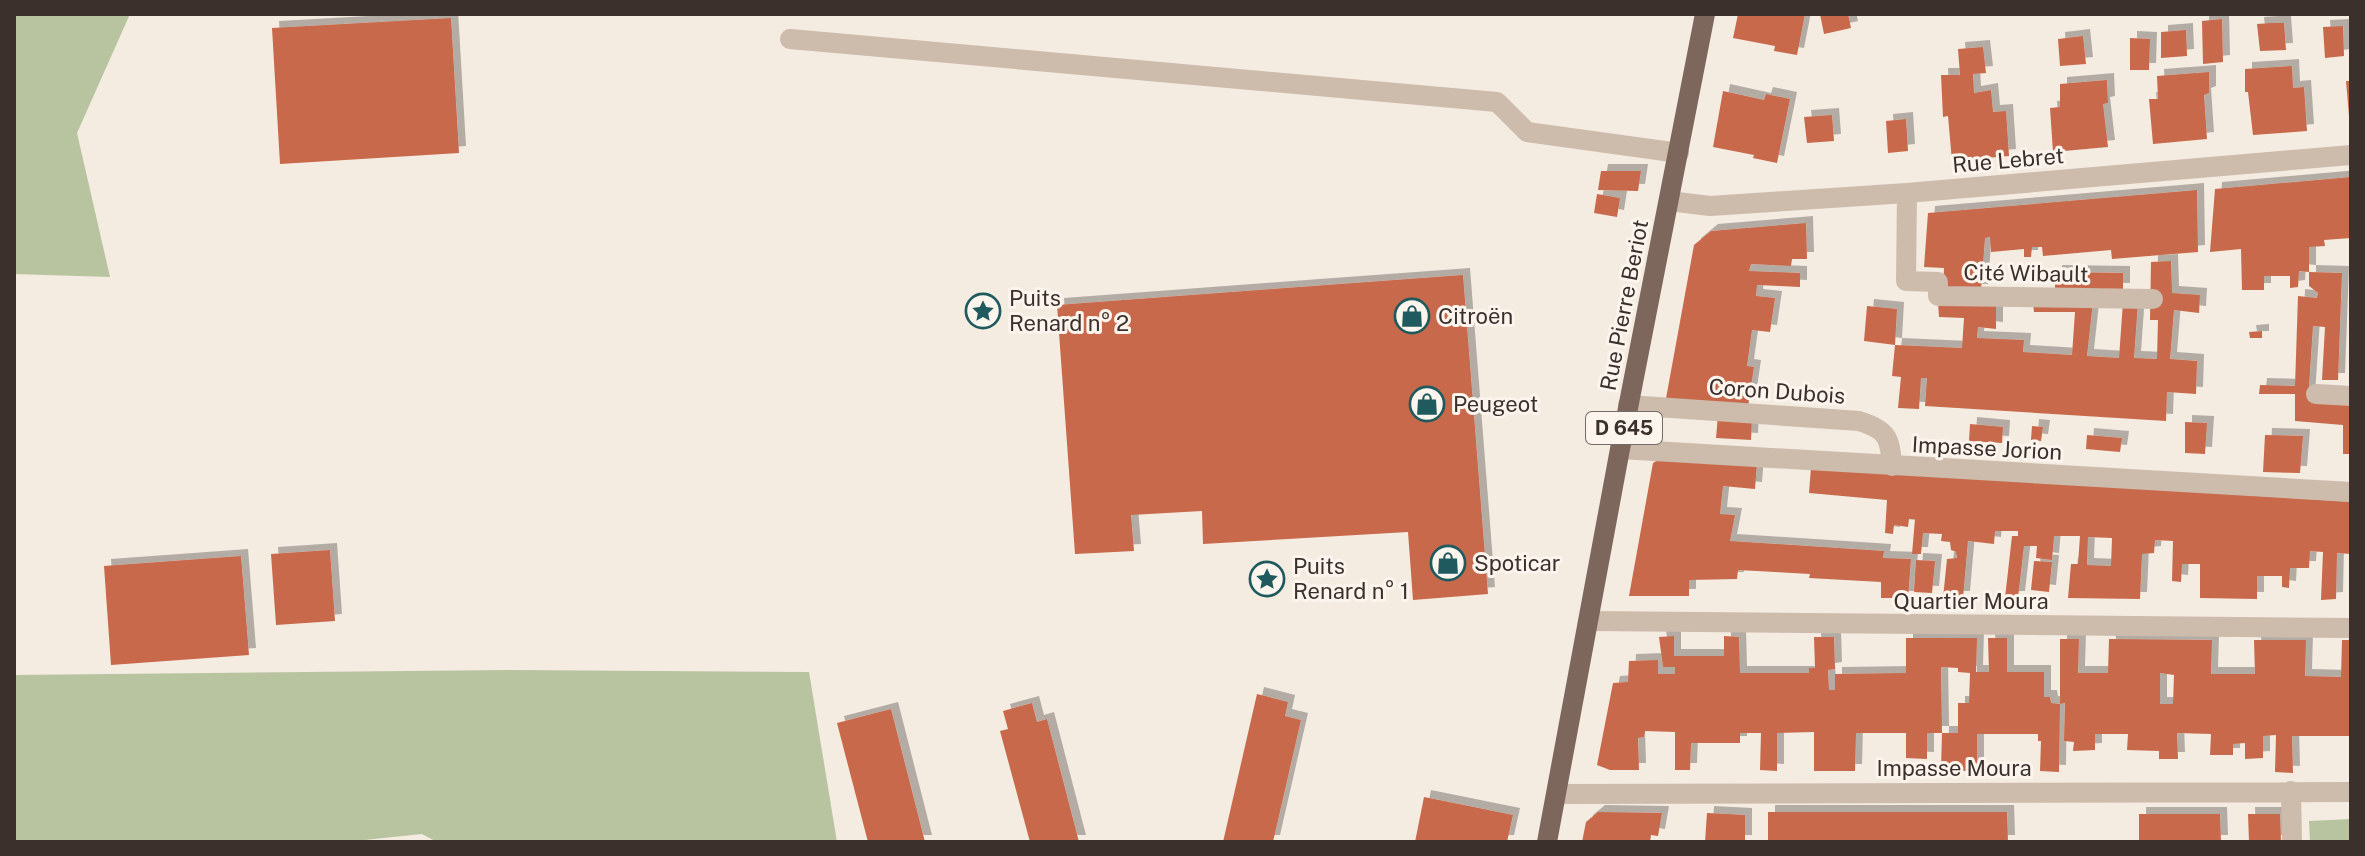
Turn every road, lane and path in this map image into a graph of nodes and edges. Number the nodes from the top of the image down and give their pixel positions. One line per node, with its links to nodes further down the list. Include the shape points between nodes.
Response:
1 (1705, 14): 3 (main road, Rue Pierre Beriot / D 645)
2 (790, 39): 3 (street, via 1497,102 1527,132)
3 (1679, 153): 6 (main road, Rue Pierre Beriot / D 645)
4 (2351, 155): 5 (street, Rue Lebret)
5 (1907, 193): 6 (street, Rue Lebret, via 1710,206); 7 (street, Cité Wibault, via 1906,281 1938,282 1938,296)
6 (1669, 201): 10 (main road, Rue Pierre Beriot / D 645)
7 (2153, 299)
8 (2316, 394): 9 (street)
9 (2351, 396)
10 (1628, 405): 11 (main road, Rue Pierre Beriot / D 645); 12 (street, Coron Dubois, via 1859,421 1885,434)
11 (1620, 449): 12 (street, Impasse Jorion); 14 (main road, Rue Pierre Beriot / D 645)
12 (1892, 466): 13 (street, Impasse Jorion)
13 (2351, 492)
14 (1590, 621): 15 (street, Quartier Moura); 18 (main road, Rue Pierre Beriot / D 645)
15 (2351, 628)
16 (2291, 791): 17 (street, Impasse Moura); 18 (street, Impasse Moura); 20 (street)
17 (2351, 792)
18 (1557, 794): 19 (main road, Rue Pierre Beriot / D 645)
19 (1547, 842)
20 (2292, 842)

